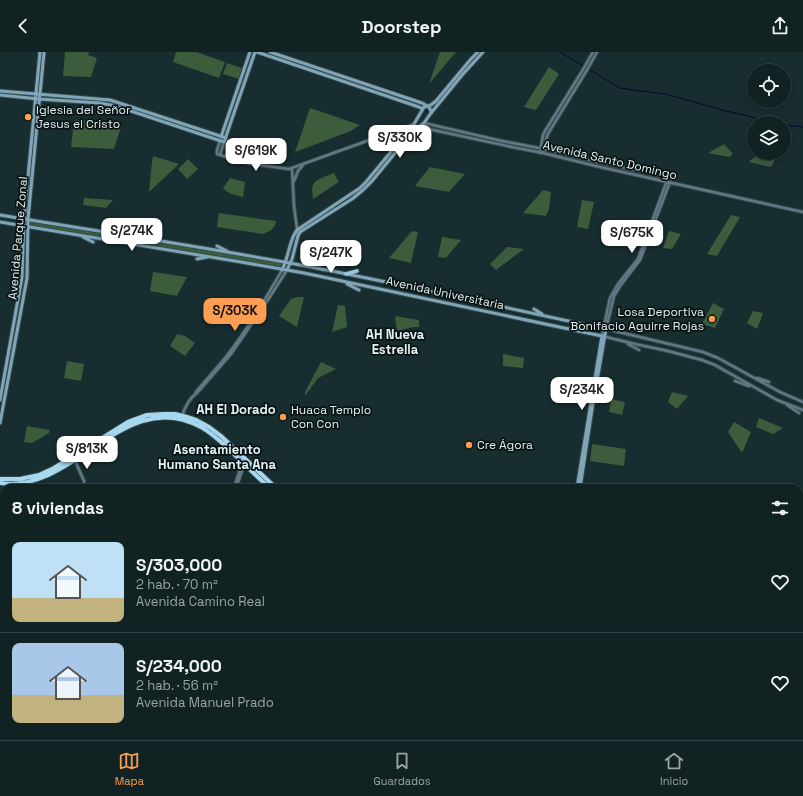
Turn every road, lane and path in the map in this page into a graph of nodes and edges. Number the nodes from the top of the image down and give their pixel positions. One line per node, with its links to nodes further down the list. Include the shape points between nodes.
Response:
1 (40, 52): 10 (main road, Avenida Parque Zonal)
2 (44, 52): 11 (main road, Avenida Parque Zonal)
3 (250, 52): 28 (main road)
4 (256, 52): 21 (main road); 29 (main road)
5 (270, 52): 20 (main road)
6 (478, 52): 20 (main road, via 436,101)
7 (483, 52): 22 (main road)
8 (592, 52): 32 (street, via 545,131)
9 (597, 52): 33 (street, via 549,132)
10 (36, 88): 11 (main road); 14 (main road, Avenida Parque Zonal)
11 (40, 88): 14 (main road, Avenida Parque Zonal)
12 (0, 90): 13 (main road)
13 (19, 92): 14 (main road); 16 (main road)
14 (38, 94): 17 (main road, Avenida Parque Zonal); 18 (main road)
15 (0, 95): 16 (main road)
16 (18, 97): 17 (main road)
17 (37, 99): 19 (main road); 43 (main road, Avenida Parque Zonal); 44 (main road, Avenida Parque Zonal)
18 (110, 100): 19 (main road); 23 (main road)
19 (109, 104): 24 (main road)
20 (426, 106): 21 (main road); 22 (main road)
21 (423, 109): 25 (main road)
22 (431, 113): 26 (main road)
23 (158, 115): 24 (main road); 28 (main road)
24 (157, 120): 30 (main road)
25 (414, 124): 27 (main road, Avenida Santo Domingo); 37 (street); 50 (main road, via 360,188)
26 (424, 124): 27 (main road); 32 (street, Avenida Santo Domingo)
27 (419, 127): 34 (street, Avenida Santo Domingo); 54 (main road, via 363,190)
28 (221, 136): 29 (main road); 30 (main road)
29 (226, 138): 31 (main road)
30 (220, 141): 31 (main road); 36 (street, via 216,151)
31 (224, 142): 36 (street)
32 (540, 148): 33 (street, Avenida Santo Domingo); 34 (street)
33 (544, 149): 35 (street); 39 (street, Avenida Santo Domingo, via 670,178)
34 (540, 152): 35 (street, Avenida Santo Domingo)
35 (543, 153): 39 (street, Avenida Santo Domingo)
36 (220, 155): 38 (street, via 246,163)
37 (305, 164): 38 (street); 40 (street, via 298,171)
38 (292, 168): 40 (street)
39 (668, 182): 41 (street, Avenida Santo Domingo); 81 (street, via 640,260 614,296)
40 (293, 185): 50 (street)
41 (803, 212)
42 (0, 215): 43 (main road, Avenida Universitaria)
43 (24, 219): 44 (main road, Avenida Universitaria); 47 (main road, Avenida Parque Zonal)
44 (28, 219): 46 (main road, Avenida Universitaria); 49 (main road, Avenida Parque Zonal)
45 (0, 222): 47 (main road, Avenida Universitaria)
46 (55, 224): 48 (main road, Avenida Universitaria); 51 (main road, via 57,228)
47 (24, 226): 49 (main road, Avenida Universitaria); 91 (main road, Avenida Parque Zonal, via 21,284)
48 (65, 226): 52 (main road, via 62,229); 57 (main road, Avenida Universitaria)
49 (28, 227): 51 (main road, Avenida Universitaria); 97 (main road, Avenida Parque Zonal, via 27,278)
50 (296, 230): 54 (street); 63 (main road)
51 (54, 231): 52 (main road, Avenida Universitaria)
52 (64, 233): 53 (main road, Avenida Universitaria)
53 (78, 235): 55 (main road); 60 (main road, Avenida Universitaria)
54 (298, 236): 65 (main road)
55 (93, 242)
56 (217, 246): 57 (main road)
57 (231, 252): 58 (main road, Avenida Universitaria)
58 (243, 254): 59 (main road, Avenida Universitaria); 62 (main road, via 244,259)
59 (253, 256): 63 (main road, Avenida Universitaria); 64 (main road, via 250,260)
60 (210, 257): 61 (main road); 62 (main road, Avenida Universitaria)
61 (197, 259)
62 (241, 262): 64 (main road, Avenida Universitaria)
63 (286, 263): 65 (main road, Avenida Universitaria); 67 (main road)
64 (252, 264): 67 (main road, Avenida Universitaria)
65 (290, 264): 66 (main road, Avenida Universitaria); 68 (main road)
66 (321, 269): 70 (main road, Avenida Universitaria); 72 (main road, via 323,273)
67 (282, 270): 68 (main road, Avenida Universitaria); 90 (street, via 225,358)
68 (287, 270): 72 (main road, Avenida Universitaria); 90 (street, via 231,354)
69 (356, 271): 71 (main road)
70 (332, 272): 71 (main road, Avenida Universitaria); 73 (main road, via 329,276)
71 (346, 274): 77 (main road, Avenida Universitaria)
72 (320, 277): 73 (main road, Avenida Universitaria)
73 (331, 279): 74 (main road, Avenida Universitaria)
74 (341, 281): 75 (main road); 80 (main road, Avenida Universitaria)
75 (359, 290)
76 (534, 310): 77 (main road)
77 (547, 316): 78 (main road, Avenida Universitaria)
78 (562, 320): 79 (main road, Avenida Universitaria); 80 (main road, via 564,324)
79 (572, 322): 81 (main road, Avenida Universitaria); 82 (main road, via 569,326)
80 (560, 327): 82 (main road, Avenida Universitaria)
81 (605, 329): 83 (main road); 86 (street, Avenida Universitaria, via 703,352)
82 (572, 330): 83 (main road, Avenida Universitaria)
83 (604, 336): 84 (street, Avenida Universitaria); 108 (main road)
84 (622, 341): 85 (street); 89 (street, Avenida Universitaria, via 702,360)
85 (639, 350)
86 (752, 377): 88 (street); 93 (street, Avenida Universitaria)
87 (735, 381): 89 (street)
88 (770, 382)
89 (756, 388): 92 (street, Avenida Universitaria)
90 (195, 394): 96 (street)
91 (0, 400)
92 (783, 402): 94 (street, Avenida Universitaria); 95 (street)
93 (803, 402)
94 (803, 410)
95 (799, 413)
96 (182, 416): 100 (highway, via 159,414 134,419); 107 (highway, via 214,430)
97 (0, 423)
98 (208, 431): 99 (highway); 100 (highway, via 177,419 145,420 134,423); 101 (highway)
99 (214, 440)
100 (74, 458): 102 (highway, via 39,475 20,479); 103 (highway, via 38,480); 104 (street)
101 (245, 464): 105 (street, via 240,470); 106 (highway)
102 (0, 479)
103 (0, 483)
104 (84, 484)
105 (236, 484)
106 (266, 484)
107 (272, 484)
108 (580, 484)

